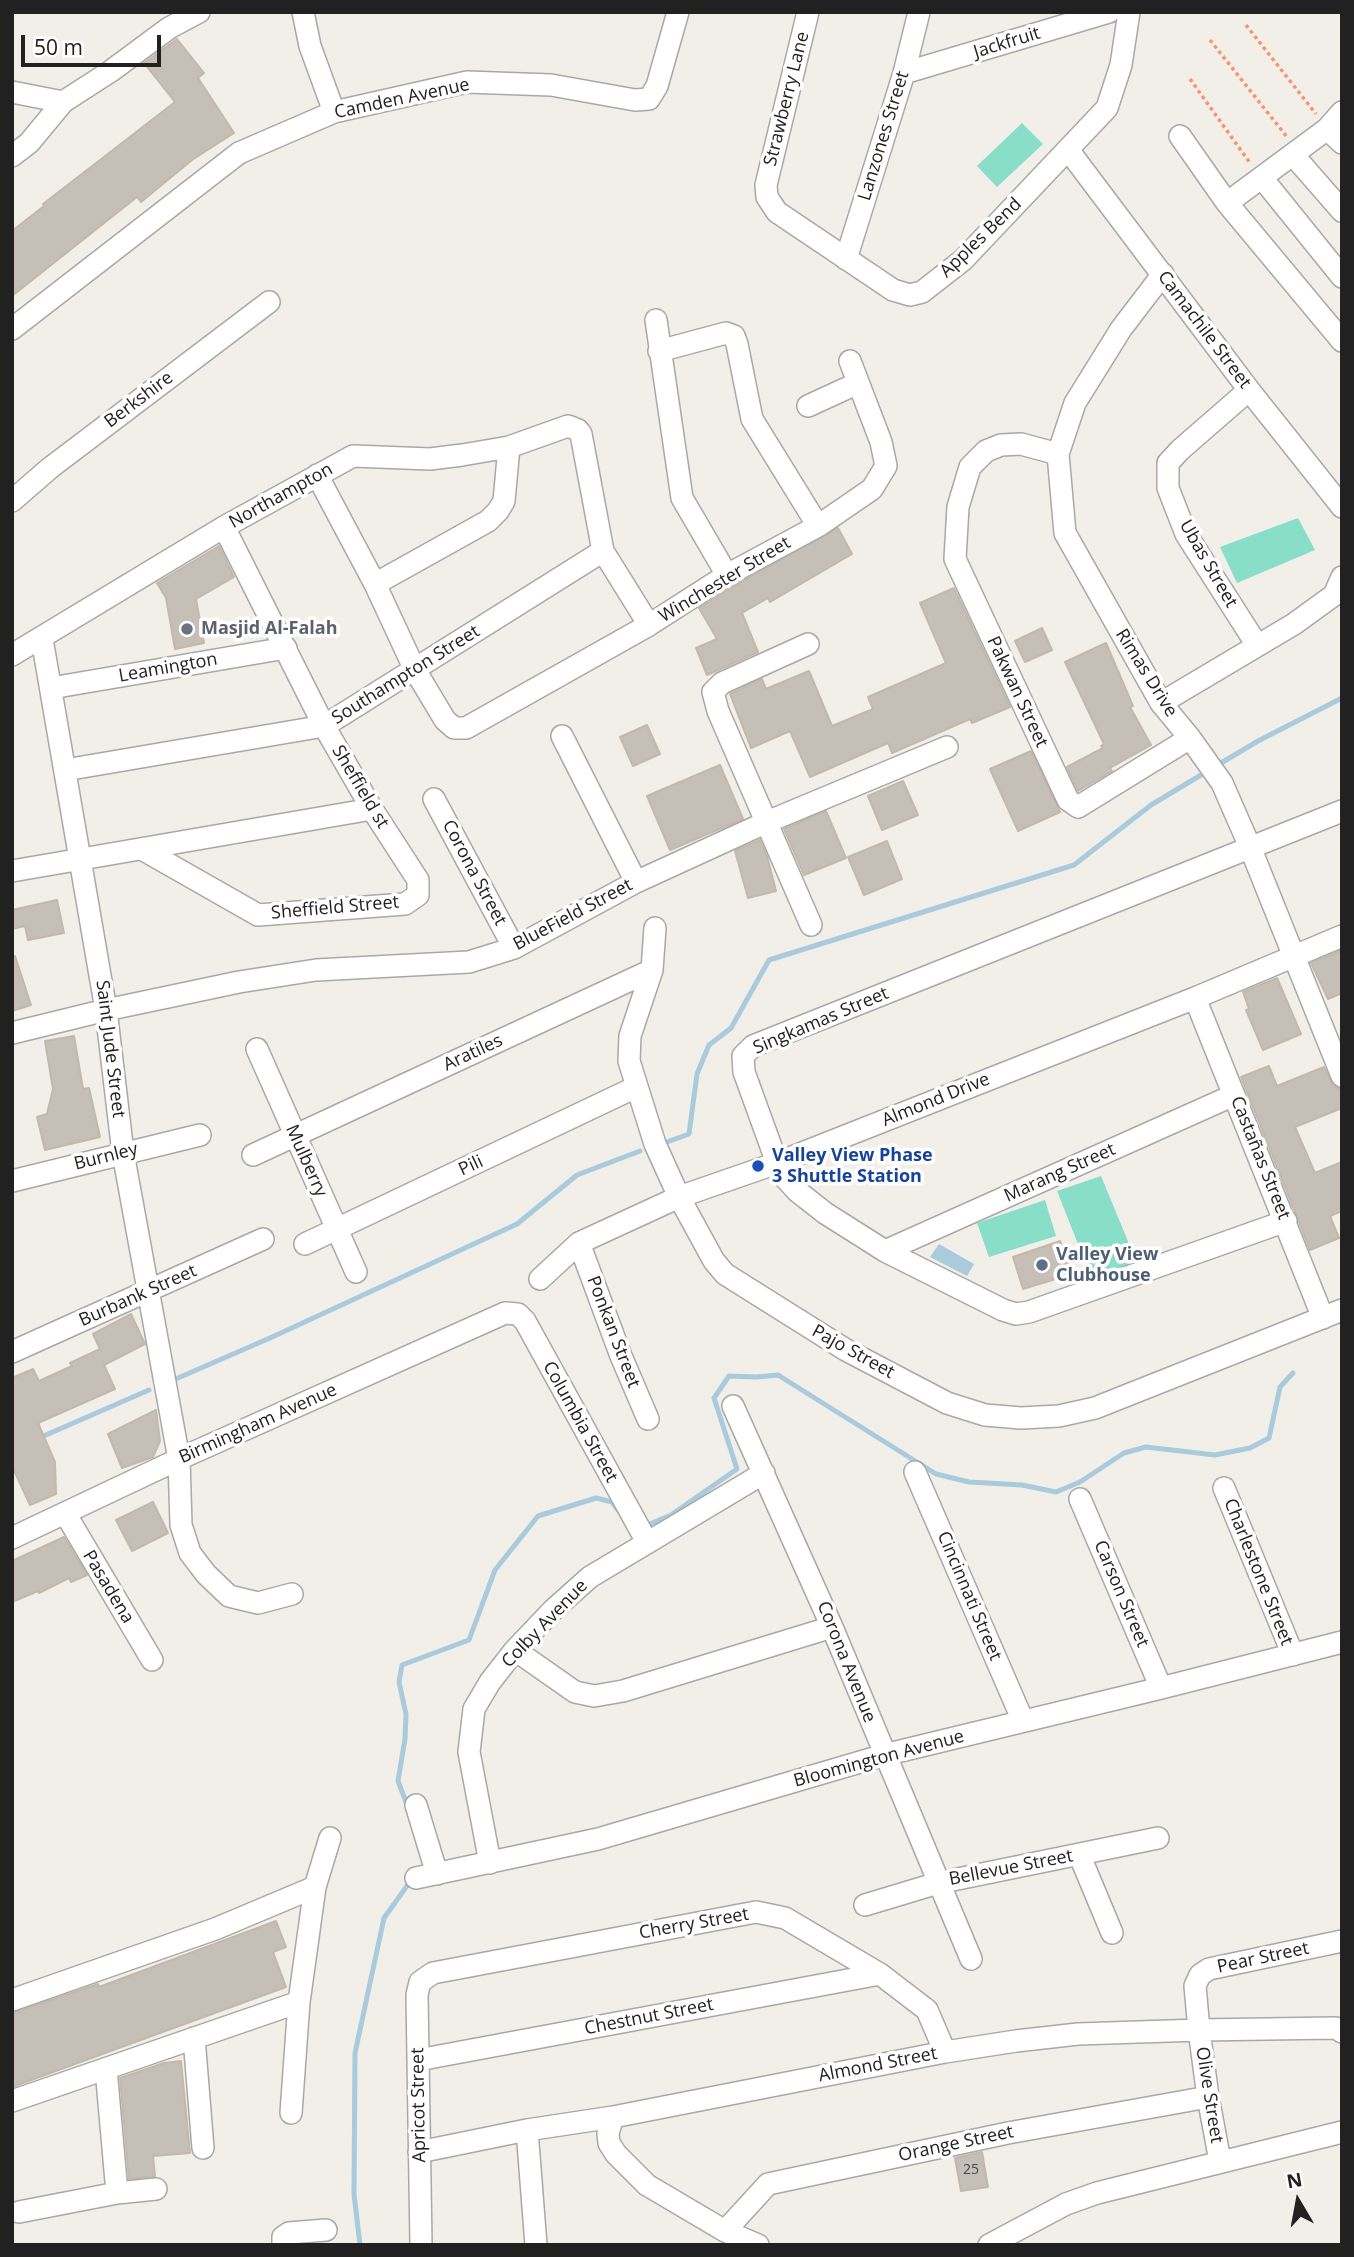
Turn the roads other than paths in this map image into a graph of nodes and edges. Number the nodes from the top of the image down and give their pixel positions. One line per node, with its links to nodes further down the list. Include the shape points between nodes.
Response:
1 (199, 12): 10 (street)
2 (303, 12): 11 (street)
3 (678, 12): 11 (street, Camden Avenue, via 649,99 551,85 467,82)
4 (808, 12): 19 (street, Strawberry Lane)
5 (919, 12): 8 (street, Lanzones Street)
6 (1109, 12): 8 (street, Jackfruit)
7 (1129, 12): 15 (street, Apples Bend, via 1121,65 1107,108)
8 (904, 73): 22 (street, Lanzones Street)
9 (12, 92): 10 (street)
10 (63, 102): 17 (street)
11 (334, 112): 27 (street, Camden Avenue, via 239,153)
12 (1342, 112): 14 (street)
13 (1180, 136): 20 (street)
14 (1334, 136): 16 (street)
15 (1069, 151): 22 (street, Apples Bend, via 963,260 922,292 910,295 893,290); 23 (street, Camachile Street)
16 (1296, 154): 18 (street); 21 (street)
17 (12, 156)
18 (1262, 178): 20 (street); 24 (street)
19 (766, 185): 22 (street, Apples Bend, via 767,197 777,212)
20 (1227, 203): 28 (street)
21 (1342, 211)
22 (846, 259)
23 (1163, 274): 32 (street, Camachile Street); 35 (street, Rimas Drive, via 1075,402)
24 (1342, 277)
25 (269, 302): 37 (street, Berkshire)
26 (656, 320): 29 (street)
27 (12, 329)
28 (1342, 341)
29 (659, 351): 39 (street, via 726,333 734,336 752,419); 42 (street, via 681,498)
30 (850, 361): 31 (street, Winchester Street)
31 (859, 383): 33 (street); 39 (street, Winchester Street, via 886,466 872,489)
32 (1250, 390): 38 (street, Camachile Street); 48 (street, Ubas Street, via 1168,463 1168,488 1186,534)
33 (808, 406)
34 (509, 447): 36 (street, Northampton, via 430,459 353,456); 41 (street, Northampton, via 568,426 578,430); 44 (street, via 504,501 498,511)
35 (1058, 454): 53 (street, Rimas Drive, via 1065,533); 56 (street, Pakwan Street, via 1021,444 1001,445 970,467 958,507 955,559 1068,800 1078,807 1089,802)
36 (317, 475): 40 (street, Northampton); 44 (street)
37 (12, 501)
38 (1342, 507)
39 (818, 526): 42 (street, Winchester Street)
40 (224, 527): 46 (street, Northampton); 49 (street, Sheffield st)
41 (603, 551): 45 (street); 51 (street, Southampton Street)
42 (727, 575): 45 (street, Winchester Street)
43 (1342, 577): 48 (street, via 1334,595)
44 (375, 584): 51 (street)
45 (649, 625): 51 (street, Winchester Street, via 466,728 454,728 445,720)
46 (42, 639): 50 (street, Northampton); 52 (street, Saint Jude Street)
47 (807, 644): 62 (street, via 722,683 713,692)
48 (1256, 645): 53 (street)
49 (286, 648): 52 (street, Leamington); 54 (street, Sheffield st)
50 (12, 655)
51 (415, 670): 54 (street, Southampton Street)
52 (51, 688): 58 (street, Saint Jude Street)
53 (1161, 703): 56 (street, Rimas Drive)
54 (324, 726): 58 (street, Southampton Street); 60 (street, Sheffield st)
55 (562, 736): 67 (street)
56 (1190, 738): 63 (street, Rimas Drive, via 1222,783)
57 (947, 747): 62 (street, BlueField Street)
58 (65, 770): 65 (street, Saint Jude Street)
59 (434, 799): 72 (street, Corona Street)
60 (372, 809): 64 (street); 68 (street, Sheffield st, via 418,880)
61 (1342, 811): 63 (street, Singkamas Street)
62 (767, 822): 67 (street, BlueField Street); 69 (street)
63 (1250, 846): 73 (street, Rimas Drive); 86 (street, Singkamas Street, via 753,1046 743,1056 744,1072)
64 (142, 849): 65 (street); 68 (street, Sheffield Street, via 258,915 405,904)
65 (80, 859): 66 (street); 76 (street, Saint Jude Street)
66 (12, 871)
67 (636, 882): 72 (street, BlueField Street)
68 (418, 895)
69 (811, 925)
70 (655, 928): 74 (street, Pajo Street)
71 (1342, 936): 73 (street, Almond Drive)
72 (514, 947): 76 (street, BlueField Street, via 469,962 316,970)
73 (1294, 956): 75 (street, Almond Drive); 79 (street, Rimas Drive)
74 (652, 970): 80 (street, Pajo Street, via 630,1036 629,1060); 83 (street, Aratiles)
75 (1195, 998): 81 (street, Castañas Street); 86 (street, Almond Drive)
76 (106, 1010): 77 (street, BlueField Street); 84 (street, Saint Jude Street)
77 (12, 1033)
78 (257, 1049): 83 (street, Mulberry)
79 (1342, 1076)
80 (636, 1087): 88 (street, Pajo Street, via 654,1144); 90 (street, Pili)
81 (1234, 1095): 89 (street, Castañas Street); 94 (street, Marang Street)
82 (200, 1135): 84 (street, Burnley)
83 (295, 1135): 85 (street, Aratiles); 90 (street, Mulberry)
84 (123, 1153): 87 (street, Burnley); 97 (street, Saint Jude Street)
85 (253, 1155)
86 (777, 1163): 88 (street, Almond Drive); 94 (street, Singkamas Street, via 797,1191)
87 (12, 1181)
88 (679, 1197): 92 (street, Almond Drive); 99 (street, Pajo Street, via 714,1261 739,1284 846,1350 947,1403 985,1415 1021,1418 1095,1408)
89 (1286, 1221): 94 (street, Singkamas Street, via 1016,1314); 99 (street, Castañas Street)
90 (337, 1230): 93 (street, Pili); 95 (street, Mulberry)
91 (263, 1239): 97 (street, Burbank Street)
92 (579, 1243): 96 (street, Almond Drive); 102 (street, Ponkan Street)
93 (305, 1244)
94 (885, 1251)
95 (356, 1272)
96 (540, 1279)
97 (147, 1293): 100 (street, Burbank Street); 103 (street, Saint Jude Street)
98 (505, 1313): 103 (street, Birmingham Avenue); 110 (street, Columbia Street, via 518,1314 525,1321)
99 (1332, 1314)
100 (12, 1352)
101 (733, 1406): 105 (street, Corona Avenue)
102 (648, 1419)
103 (179, 1459): 108 (street, Birmingham Avenue); 111 (street, Saint Jude Street, via 181,1525 190,1553 206,1574 229,1596 258,1603)
104 (915, 1472): 118 (street, Cincinnati Street)
105 (764, 1473): 110 (street, Colby Avenue); 112 (street, Corona Avenue)
106 (1224, 1488): 115 (street, Charlestone Street)
107 (1080, 1499): 117 (street, Carson Street)
108 (65, 1513): 109 (street, Birmingham Avenue); 116 (street, Pasadena)
109 (12, 1538)
110 (647, 1542): 114 (street, Colby Avenue, via 590,1577)
111 (292, 1594)
112 (832, 1627): 114 (street, via 594,1696 575,1692); 119 (street, Corona Avenue)
113 (1342, 1642): 115 (street, Bloomington Avenue)
114 (515, 1650): 124 (street, Colby Avenue, via 474,1709 469,1752)
115 (1293, 1655): 117 (street, Bloomington Avenue)
116 (152, 1660)
117 (1161, 1688): 118 (street, Bloomington Avenue)
118 (1023, 1721): 119 (street, Bloomington Avenue)
119 (884, 1755): 124 (street, Bloomington Avenue, via 598,1839); 125 (street, Corona Avenue)
120 (416, 1805): 124 (street, Bloomington Avenue, via 426,1876)
121 (1158, 1838): 123 (street, Bellevue Street)
122 (330, 1839): 126 (street)
123 (1079, 1854): 125 (street, Bellevue Street); 128 (street)
124 (490, 1863)
125 (938, 1882): 127 (street, Bellevue Street); 130 (street, Corona Avenue)
126 (315, 1886): 133 (street, via 215,1929); 134 (street)
127 (865, 1905)
128 (1112, 1933)
129 (1342, 1941): 136 (street, Pear Street, via 1209,1969 1195,1986)
130 (971, 1959)
131 (433, 1972): 132 (street, Cherry Street, via 756,1912 785,1918); 139 (street, Apricot Street, via 420,1982 417,1995)
132 (880, 1974): 138 (street, Cherry Street, via 923,2006); 139 (street, Chestnut Street)
133 (12, 2000)
134 (299, 2002): 137 (street); 143 (street)
135 (1340, 2029): 136 (street, Almond Street)
136 (1199, 2030): 138 (street, Almond Street, via 1078,2034); 141 (street, Olive Street)
137 (194, 2038): 140 (street); 147 (street)
138 (945, 2052): 144 (street, Almond Street)
139 (418, 2060): 148 (street, Apricot Street)
140 (106, 2069): 142 (street); 151 (street)
141 (1208, 2097): 149 (street, Olive Street); 154 (street, Orange Street, via 768,2184)
142 (12, 2101)
143 (291, 2113)
144 (613, 2117): 145 (street, Almond Street); 154 (street, via 608,2133 615,2154 647,2185)
145 (527, 2130): 148 (street, Almond Street); 157 (street)
146 (1342, 2132): 149 (street)
147 (203, 2148)
148 (419, 2152): 156 (street, Apricot Street)
149 (1220, 2161): 159 (street, via 1066,2204)
150 (156, 2189): 151 (street)
151 (117, 2193): 152 (street)
152 (19, 2212)
153 (326, 2230): 155 (street, via 289,2233 283,2237)
154 (725, 2231): 158 (street)
155 (283, 2245)
156 (421, 2245)
157 (536, 2245)
158 (758, 2245)
159 (989, 2245)

